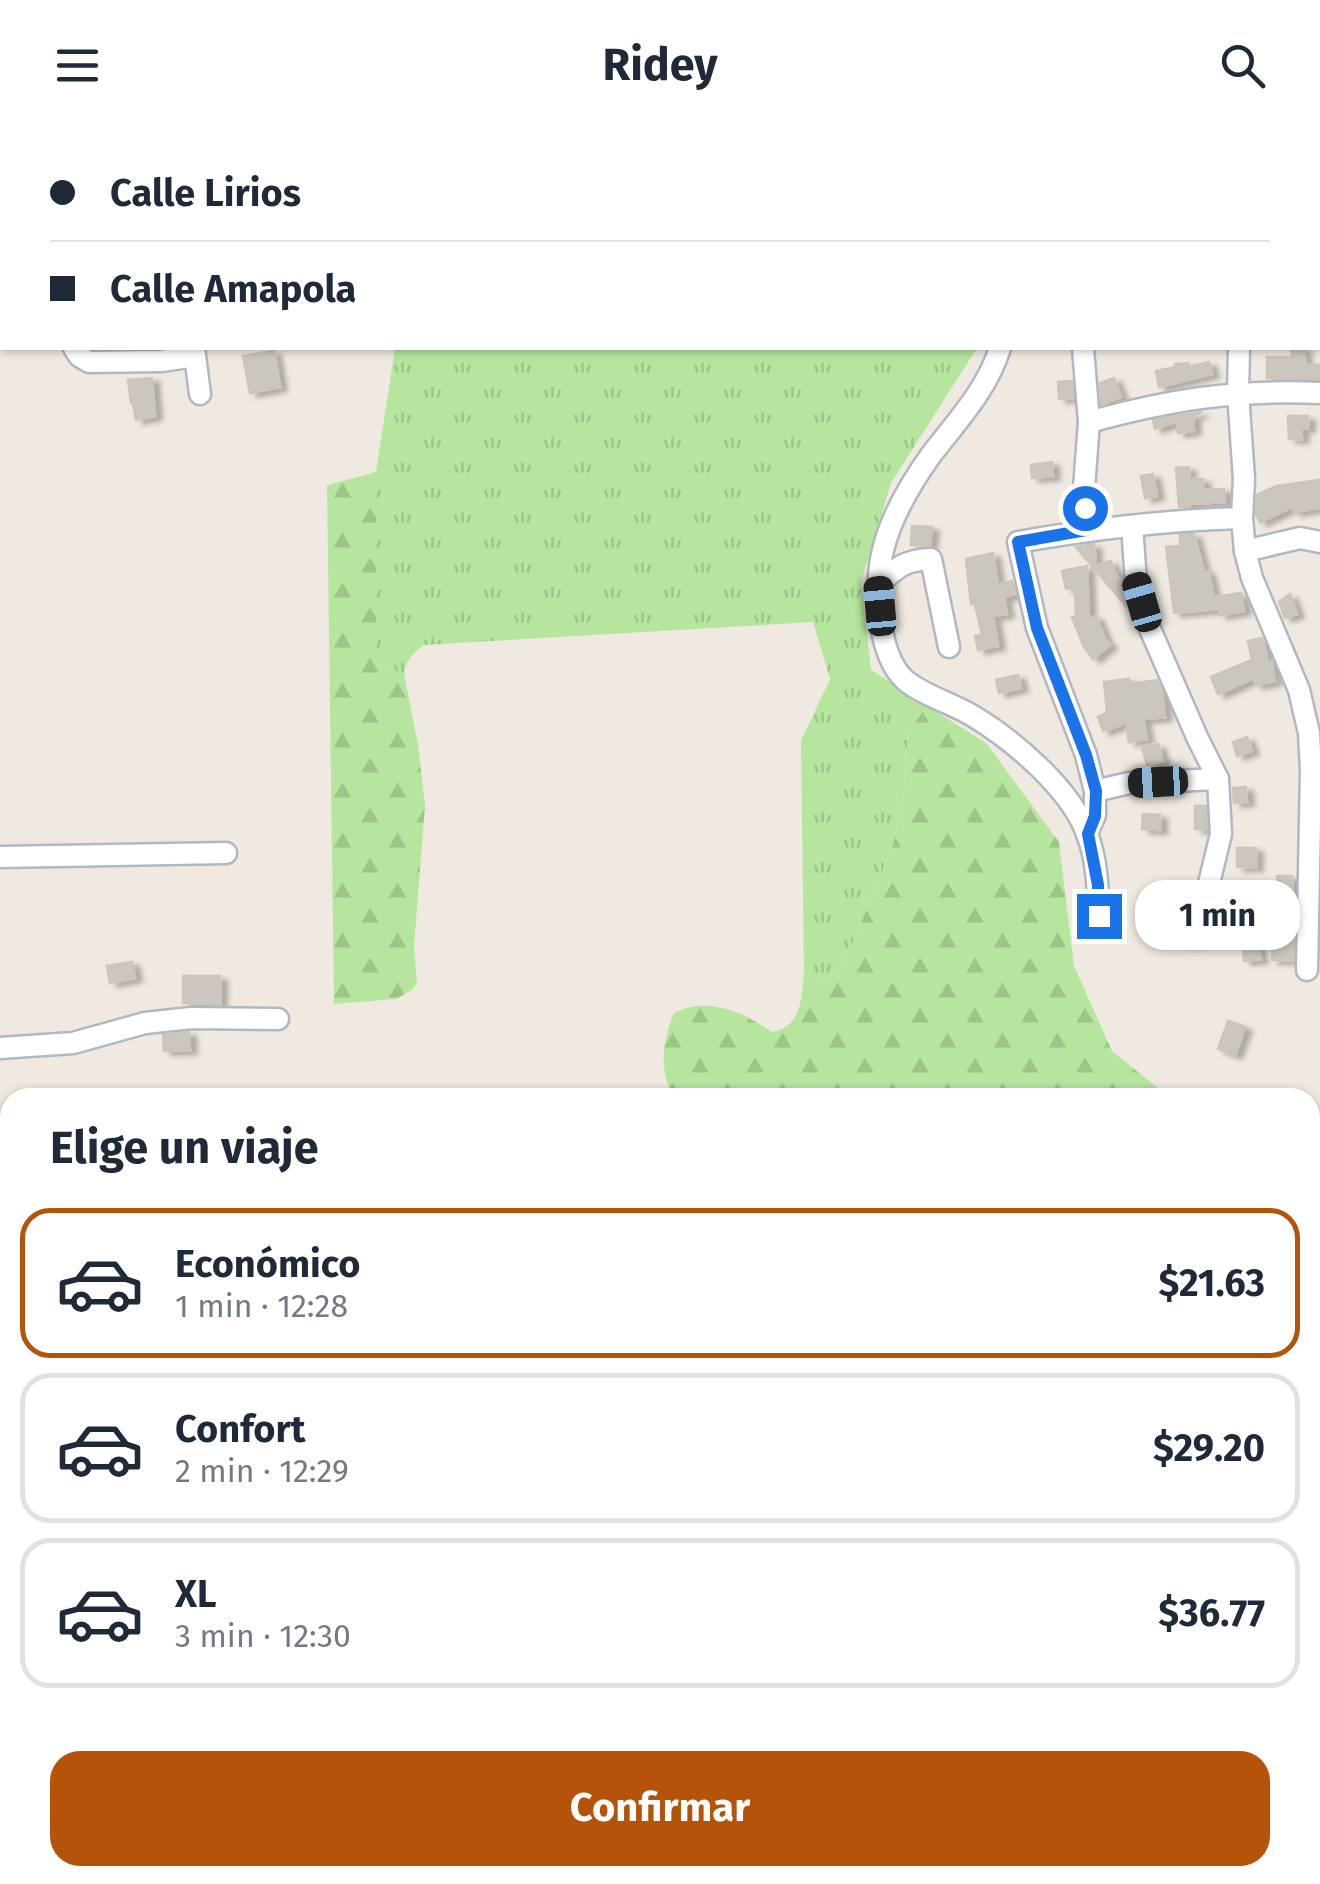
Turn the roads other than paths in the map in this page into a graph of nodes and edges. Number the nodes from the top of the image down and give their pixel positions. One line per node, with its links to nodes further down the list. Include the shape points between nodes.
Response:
1 (75, 350): 5 (street, via 89,362)
2 (999, 350): 15 (street, via 974,402 929,458 894,518)
3 (1083, 350): 9 (street)
4 (1239, 350): 6 (street)
5 (194, 352): 8 (street)
6 (1238, 393): 7 (street); 9 (street, via 1152,404); 10 (street)
7 (1320, 393)
8 (200, 394)
9 (1088, 422): 12 (street)
10 (1242, 518): 11 (street); 14 (street)
11 (1132, 526): 12 (street); 17 (street, via 1147,622)
12 (1086, 530): 18 (street, via 1018,542 1037,628)
13 (1320, 542): 14 (street, via 1300,538)
14 (1245, 550): 24 (street, via 1309,733)
15 (878, 585): 16 (street, via 898,566 931,559); 19 (street, via 881,627 894,668 1022,752 1064,792)
16 (949, 646)
17 (1218, 779): 18 (street); 22 (street, via 1221,834)
18 (1096, 791): 19 (street)
19 (1088, 834): 23 (street)
20 (226, 853): 21 (street)
21 (0, 856)
22 (1202, 912)
23 (1099, 916)
24 (1307, 970)
25 (278, 1018): 26 (street, via 191,1018 72,1043)
26 (0, 1048)

